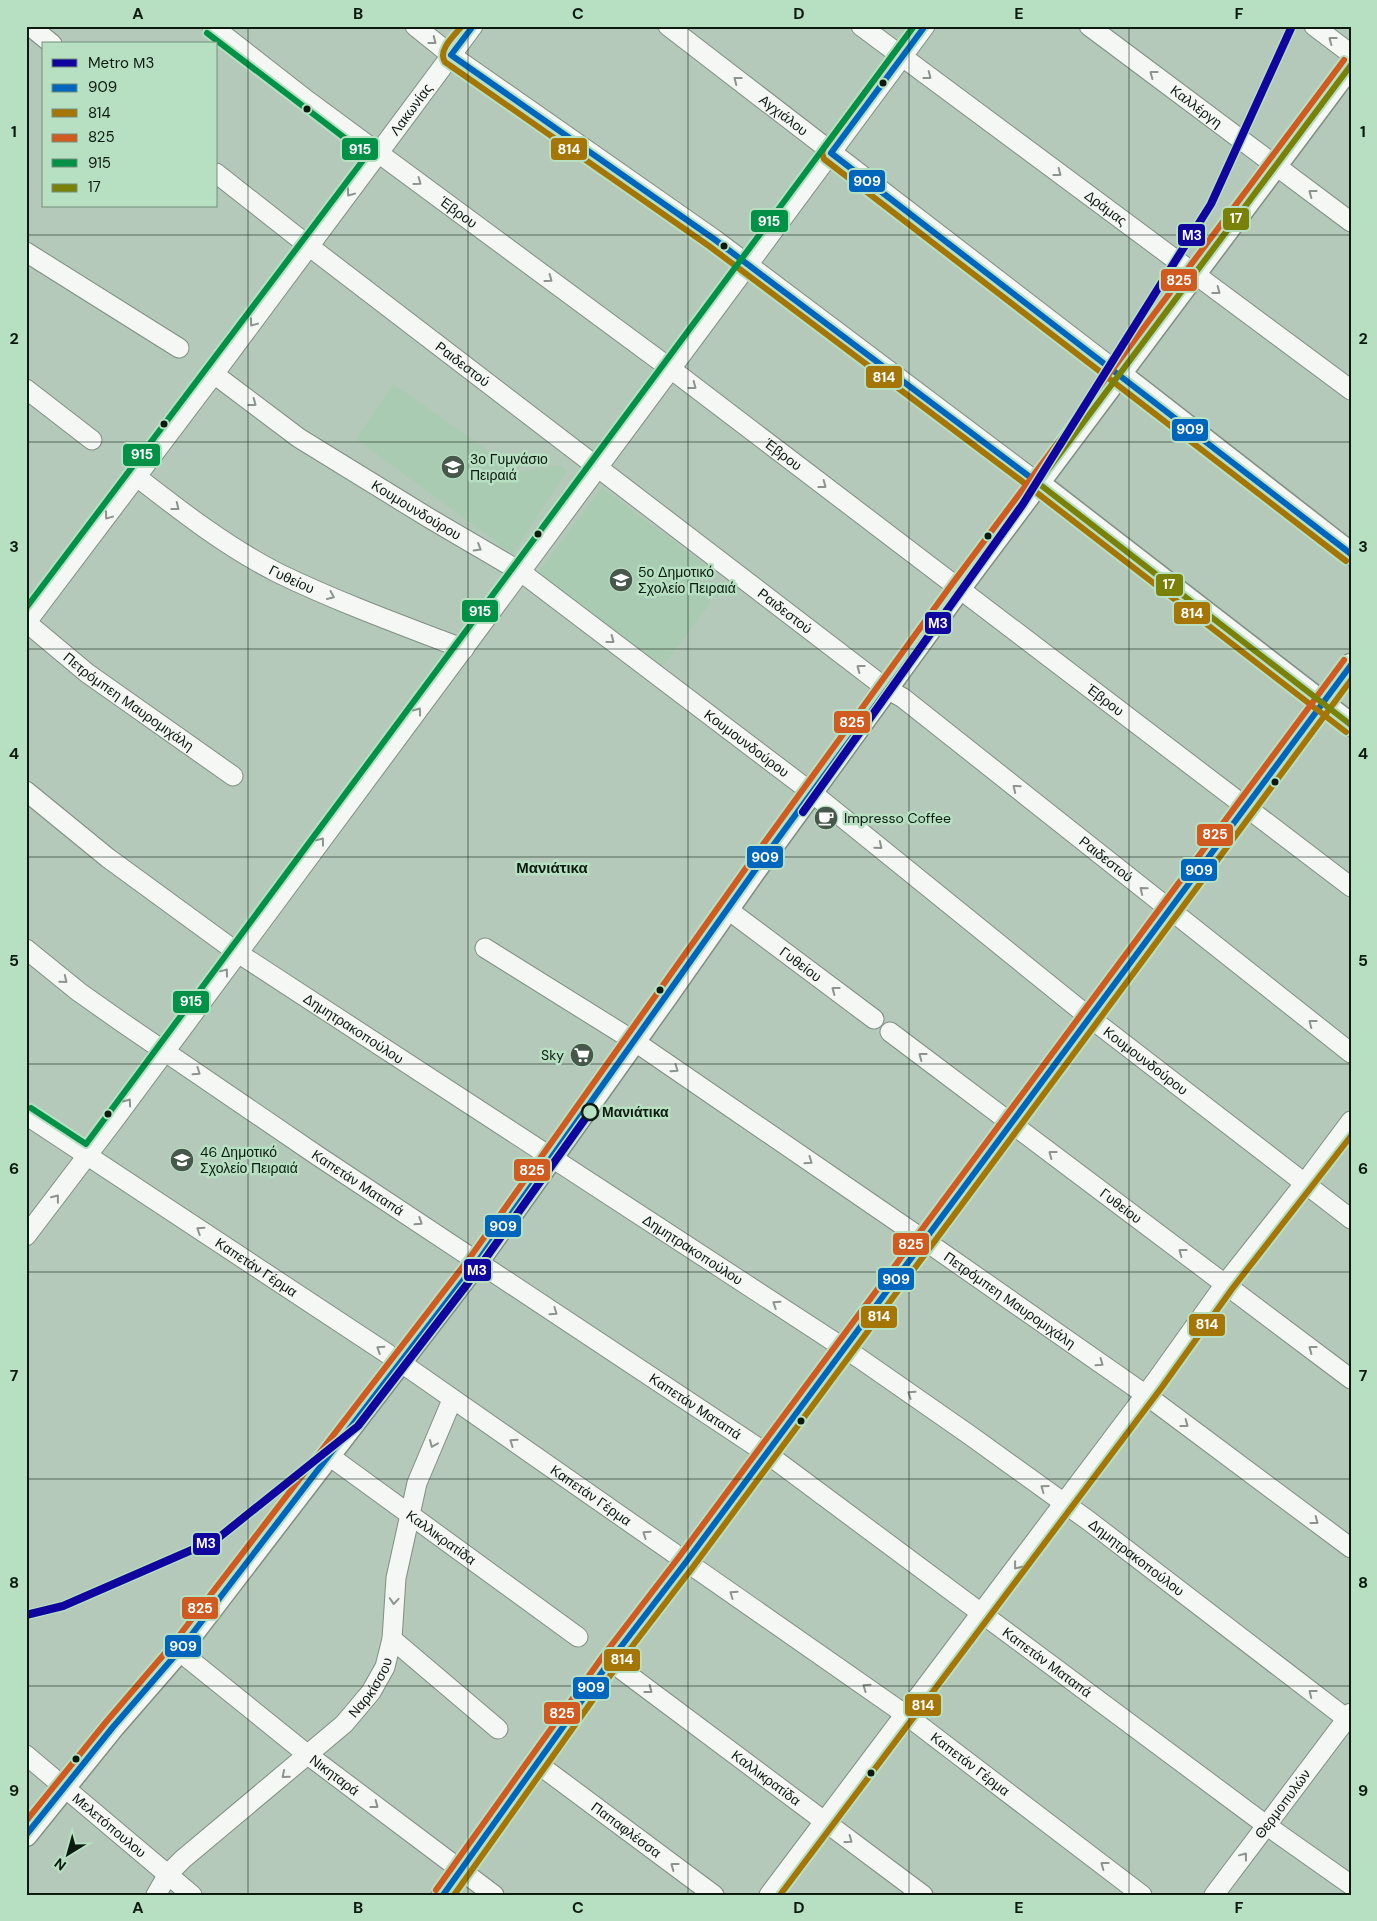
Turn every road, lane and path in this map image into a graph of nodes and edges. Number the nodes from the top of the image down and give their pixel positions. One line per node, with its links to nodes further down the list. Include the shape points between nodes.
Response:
1 (30, 26): 10 (street)
2 (212, 26): 16 (street, Έβρου)
3 (415, 26): 12 (street, one-way to 12)
4 (473, 26): 12 (street, Λακωνίας)
5 (668, 26): 15 (street, Αγχιάλου, one-way to 5)
6 (861, 26): 13 (street, Δράμας)
7 (926, 26): 13 (street)
8 (1089, 26): 17 (street, Καλλέργη, one-way to 8)
9 (1314, 26): 11 (street, one-way to 9)
10 (50, 42)
11 (1351, 54)
12 (451, 55): 16 (street, Λακωνίας); 22 (street)
13 (903, 58): 15 (street); 23 (street, Δράμας, one-way to 23)
14 (1351, 65): 17 (street)
15 (832, 153): 22 (street); 27 (street, Αγχιάλου)
16 (379, 154): 20 (street, Λακωνίας, one-way to 20); 25 (street, Έβρου, one-way to 25)
17 (1276, 166): 19 (street, Καλλέργη, one-way to 17); 23 (street)
18 (218, 175): 20 (street, Ραιδεστού)
19 (1351, 222)
20 (310, 247): 26 (street, Λακωνίας, one-way to 26); 31 (street, Ραιδεστού)
21 (26, 252): 24 (street)
22 (748, 265): 25 (street); 33 (street)
23 (1195, 274): 27 (street); 29 (street, Δράμας, one-way to 29)
24 (179, 348)
25 (671, 369): 31 (street); 36 (street, Έβρου, one-way to 36)
26 (214, 374): 32 (street, Λακωνίας); 35 (street, Κουμουνδούρου, one-way to 35, via 299,438)
27 (1120, 374): 33 (street); 34 (street, Αγχιάλου)
28 (26, 389): 30 (street)
29 (1351, 390)
30 (92, 440)
31 (598, 467): 35 (street); 40 (street, Ραιδεστού, one-way to 31)
32 (137, 477): 37 (street, Λακωνίας, one-way to 37); 38 (street, Γυθείου, one-way to 38, via 214,536 278,573)
33 (1038, 484): 36 (street); 41 (street)
34 (1351, 554)
35 (521, 572): 38 (street); 45 (street, Κουμουνδούρου, one-way to 45)
36 (959, 589): 40 (street); 46 (street, Έβρου)
37 (26, 623): 43 (street, Πετρόμπεη Μαυρομιχάλη, via 87,673)
38 (464, 649): 52 (street, one-way to 38)
39 (1351, 665): 41 (street)
40 (888, 689): 45 (street); 49 (street, Ραιδεστού, one-way to 40)
41 (1322, 703): 42 (street); 46 (street)
42 (1351, 726)
43 (233, 776)
44 (26, 791): 52 (street, Δημητρακοπούλου, via 108,858)
45 (811, 792): 48 (street); 53 (street, Κουμουνδούρου, one-way to 53)
46 (1245, 807): 47 (street, Έβρου); 49 (street)
47 (1351, 887)
48 (727, 909): 54 (street, Γυθείου, one-way to 48); 56 (street)
49 (1169, 910): 53 (street); 58 (street, Ραιδεστού, one-way to 49)
50 (485, 948): 56 (street, Πετρόμπεη Μαυρομιχάλη)
51 (26, 949): 57 (street, Καπετάν Ματαπά, one-way to 57, via 79,992)
52 (238, 953): 57 (street, one-way to 52); 63 (street, Δημητρακοπούλου)
53 (1089, 1017): 61 (street); 64 (street, Κουμουνδούρου)
54 (874, 1020)
55 (890, 1032): 61 (street, Γυθείου, one-way to 55)
56 (634, 1041): 63 (street); 67 (street, Πετρόμπεη Μαυρομιχάλη, one-way to 67)
57 (166, 1051): 62 (street, one-way to 57); 68 (street, Καπετάν Ματαπά, one-way to 68)
58 (1351, 1053)
59 (26, 1115): 62 (street, Καπετάν Γέρμα)
60 (1351, 1121): 64 (street)
61 (1011, 1123): 67 (street); 69 (street, Γυθείου, one-way to 61)
62 (88, 1156): 66 (street, one-way to 62); 71 (street, Καπετάν Γέρμα, one-way to 62)
63 (551, 1158): 68 (street); 70 (street, Δημητρακοπούλου, one-way to 63)
64 (1304, 1184): 65 (street, Κουμουνδούρου); 69 (street)
65 (1351, 1219)
66 (26, 1236)
67 (924, 1240): 70 (street); 73 (street, Πετρόμπεη Μαυρομιχάλη, one-way to 73)
68 (478, 1261): 71 (street); 75 (street, Καπετάν Ματαπά, one-way to 75)
69 (1225, 1284): 72 (street, Γυθείου, one-way to 69); 73 (street)
70 (843, 1348): 75 (street); 77 (street, Δημητρακοπούλου, one-way to 70)
71 (400, 1362): 74 (street, Καπετάν Γέρμα); 76 (street)
72 (1351, 1379)
73 (1146, 1395): 77 (street); 79 (street, Πετρόμπεη Μαυρομιχάλη, one-way to 79)
74 (452, 1400): 78 (street, Ναρκίσσου, one-way to 78, via 417,1483); 80 (street, Καπετάν Γέρμα, one-way to 74)
75 (766, 1453): 80 (street); 81 (street, Καπετάν Ματαπά)
76 (328, 1455): 78 (street, Καλλικρατίδα); 84 (street)
77 (1065, 1503): 81 (street, one-way to 81); 87 (street, Δημητρακοπούλου, one-way to 77)
78 (409, 1515): 82 (street, Καλλικρατίδα); 83 (street, Ναρκίσσου, one-way to 83, via 396,1578)
79 (1351, 1548)
80 (686, 1562): 85 (street); 86 (street, Καπετάν Γέρμα, one-way to 80)
81 (980, 1613): 86 (street); 94 (street, Καπετάν Ματαπά)
82 (578, 1637)
83 (392, 1639): 88 (street); 90 (street, Ναρκίσσου, via 385,1667 371,1692 344,1724)
84 (179, 1651): 90 (street, Νικηταρά); 92 (street)
85 (610, 1661): 91 (street); 93 (street, Καλλικρατίδα, one-way to 93)
86 (906, 1715): 93 (street); 106 (street, Καπετάν Γέρμα, one-way to 86)
87 (1349, 1718): 94 (street, Θερμοπυλών)
88 (498, 1729)
89 (26, 1755): 92 (street, Μελετόπουλου)
90 (308, 1755): 96 (street, Νικηταρά, one-way to 96); 97 (street, Ναρκίσσου, one-way to 97)
91 (538, 1764): 96 (street); 103 (street, Παπαφλέσσα, one-way to 91)
92 (65, 1787): 95 (street); 97 (street, Μελετόπουλου)
93 (825, 1822): 104 (street); 105 (street, Καλλικρατίδα, one-way to 105)
94 (1266, 1825): 98 (street, Καπετάν Ματαπά); 107 (street, Θερμοπυλών, one-way to 94)
95 (26, 1835)
96 (461, 1870): 101 (street); 102 (street, Νικηταρά)
97 (168, 1874): 99 (street, Ναρκίσσου); 100 (street, Μελετόπουλου)
98 (1351, 1885)
99 (156, 1895)
100 (192, 1895)
101 (443, 1895)
102 (494, 1895)
103 (714, 1895)
104 (769, 1895)
105 (923, 1895)
106 (1142, 1895)
107 (1214, 1895)

